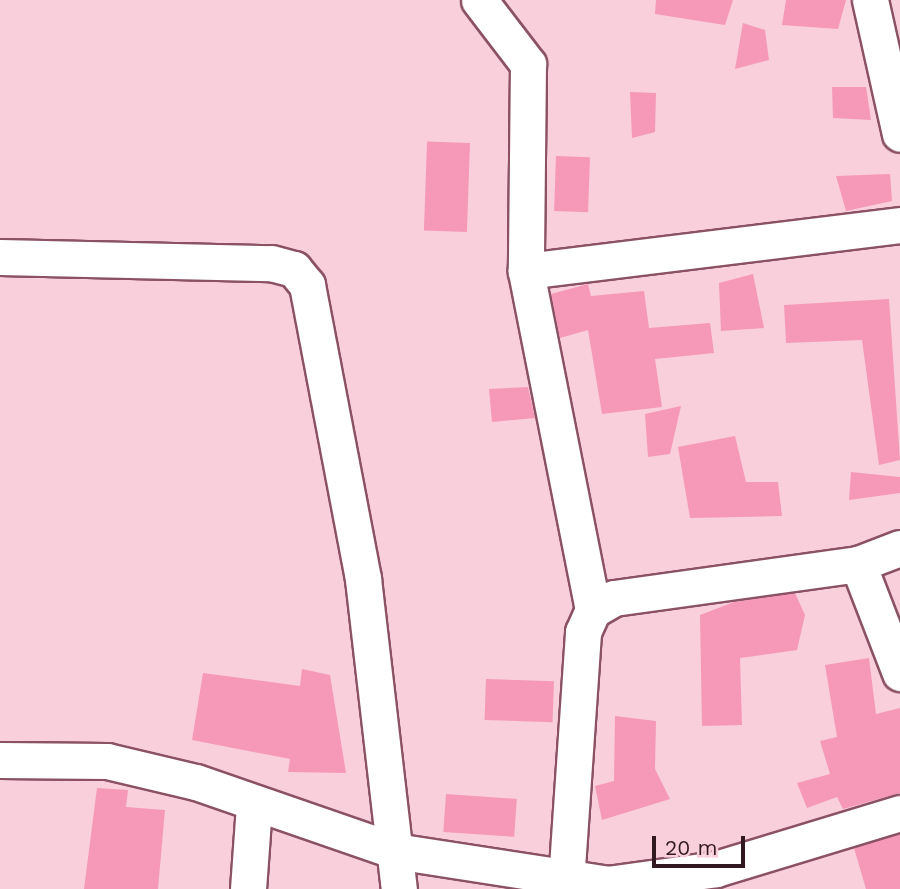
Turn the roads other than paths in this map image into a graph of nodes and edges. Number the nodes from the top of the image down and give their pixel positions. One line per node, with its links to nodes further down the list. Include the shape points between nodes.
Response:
1 (479, 0): 6 (street, via 528,64)
2 (870, 0): 3 (street)
3 (900, 134)
4 (900, 225): 6 (street)
5 (0, 257): 14 (street, via 271,263 294,269 307,285 363,579)
6 (526, 271): 9 (street)
7 (900, 548): 8 (street)
8 (858, 564): 9 (street, via 614,598); 10 (street)
9 (593, 610): 15 (street, via 583,632)
10 (900, 673)
11 (0, 760): 12 (street, via 107,761 196,782)
12 (254, 805): 14 (street); 16 (street)
13 (900, 813): 15 (street, via 716,869 607,884)
14 (395, 851): 15 (street); 17 (street)
15 (566, 882)
16 (248, 889)
17 (399, 889)

